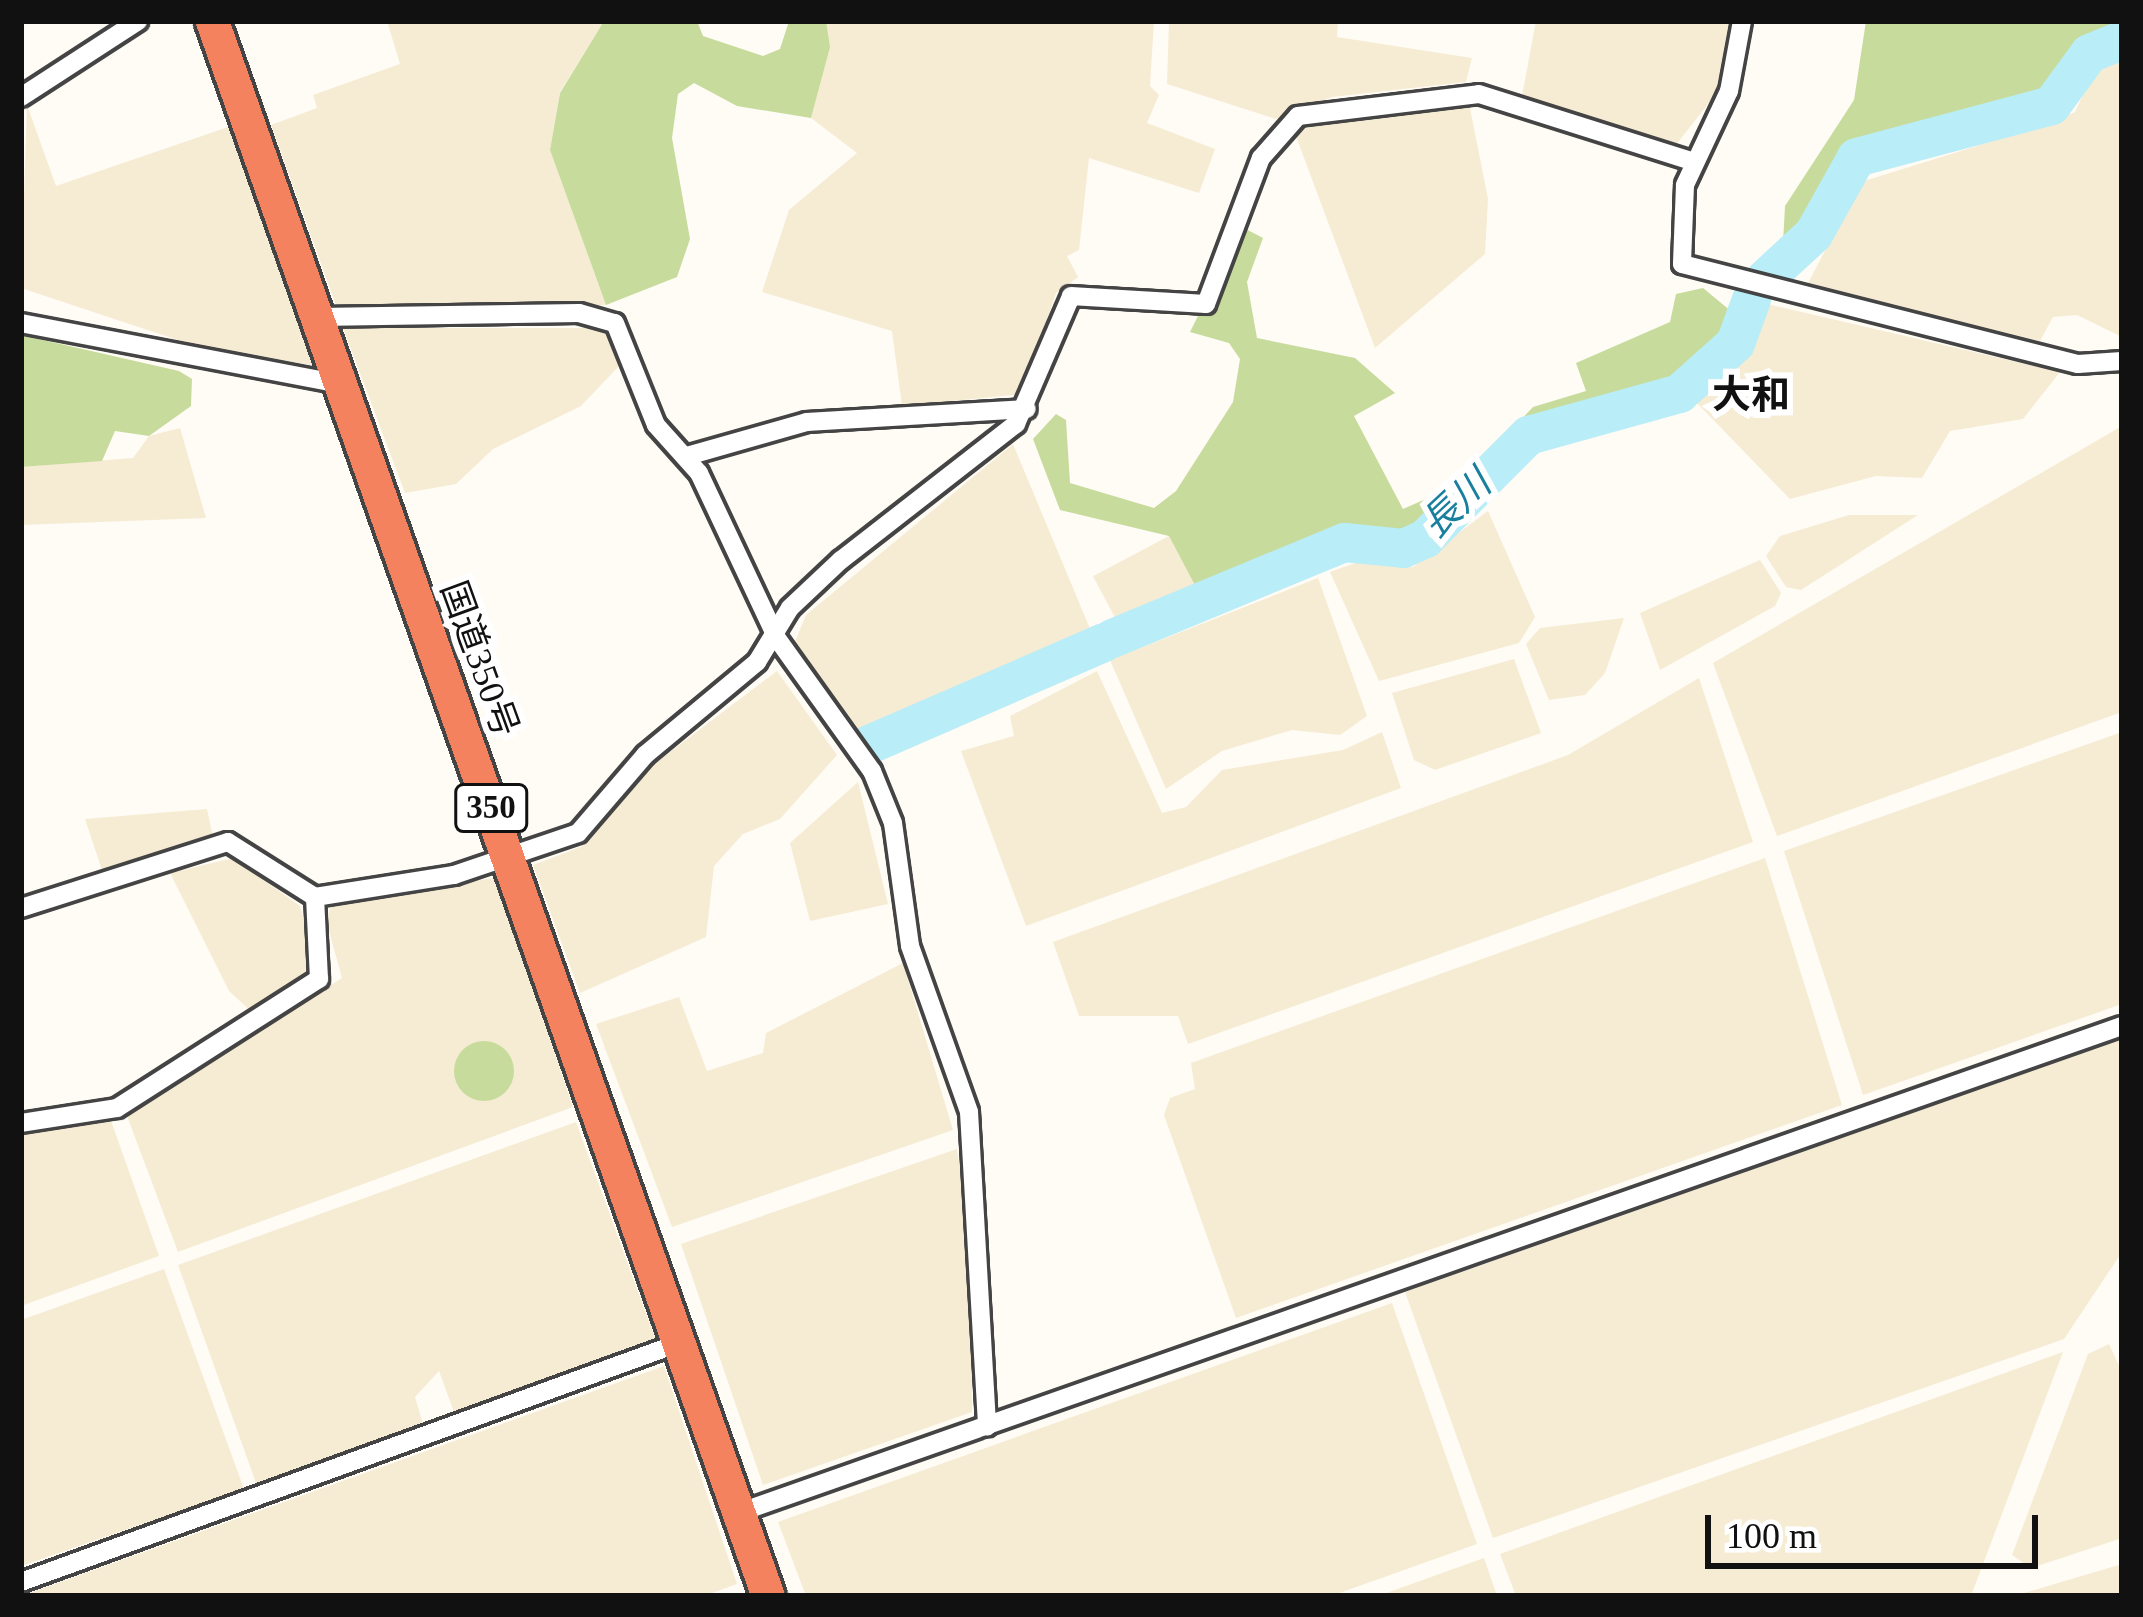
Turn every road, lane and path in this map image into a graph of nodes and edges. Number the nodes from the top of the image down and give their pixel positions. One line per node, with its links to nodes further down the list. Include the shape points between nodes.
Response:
1 (138, 21): 4 (street)
2 (212, 21): 6 (highway, 国道350号 / 350)
3 (1742, 21): 5 (street, via 1729,91)
4 (21, 97)
5 (1695, 162): 8 (street, via 1677,249 1702,274 2078,364); 10 (street, via 1479,94 1298,116 1261,158 1207,304 1071,296)
6 (317, 317): 9 (highway, 国道350号 / 350); 11 (street, via 600,316 615,322 656,425)
7 (21, 323): 9 (street)
8 (2122, 361)
9 (340, 384): 13 (highway, 国道350号 / 350)
10 (1027, 409): 11 (street, via 807,422); 12 (street, via 841,560)
11 (687, 456): 12 (street)
12 (776, 637): 13 (street, via 578,833); 19 (street, via 872,771 893,823 910,946 969,1112)
13 (509, 861): 14 (street); 18 (highway, 国道350号 / 350)
14 (315, 896): 15 (street, via 228,842); 17 (street, via 319,979 117,1108)
15 (21, 908)
16 (2122, 1026): 19 (street)
17 (21, 1123)
18 (679, 1343): 20 (highway, 国道350号 / 350); 21 (street)
19 (987, 1426): 20 (street)
20 (738, 1513): 22 (highway, 国道350号 / 350)
21 (21, 1582)
22 (768, 1596)

